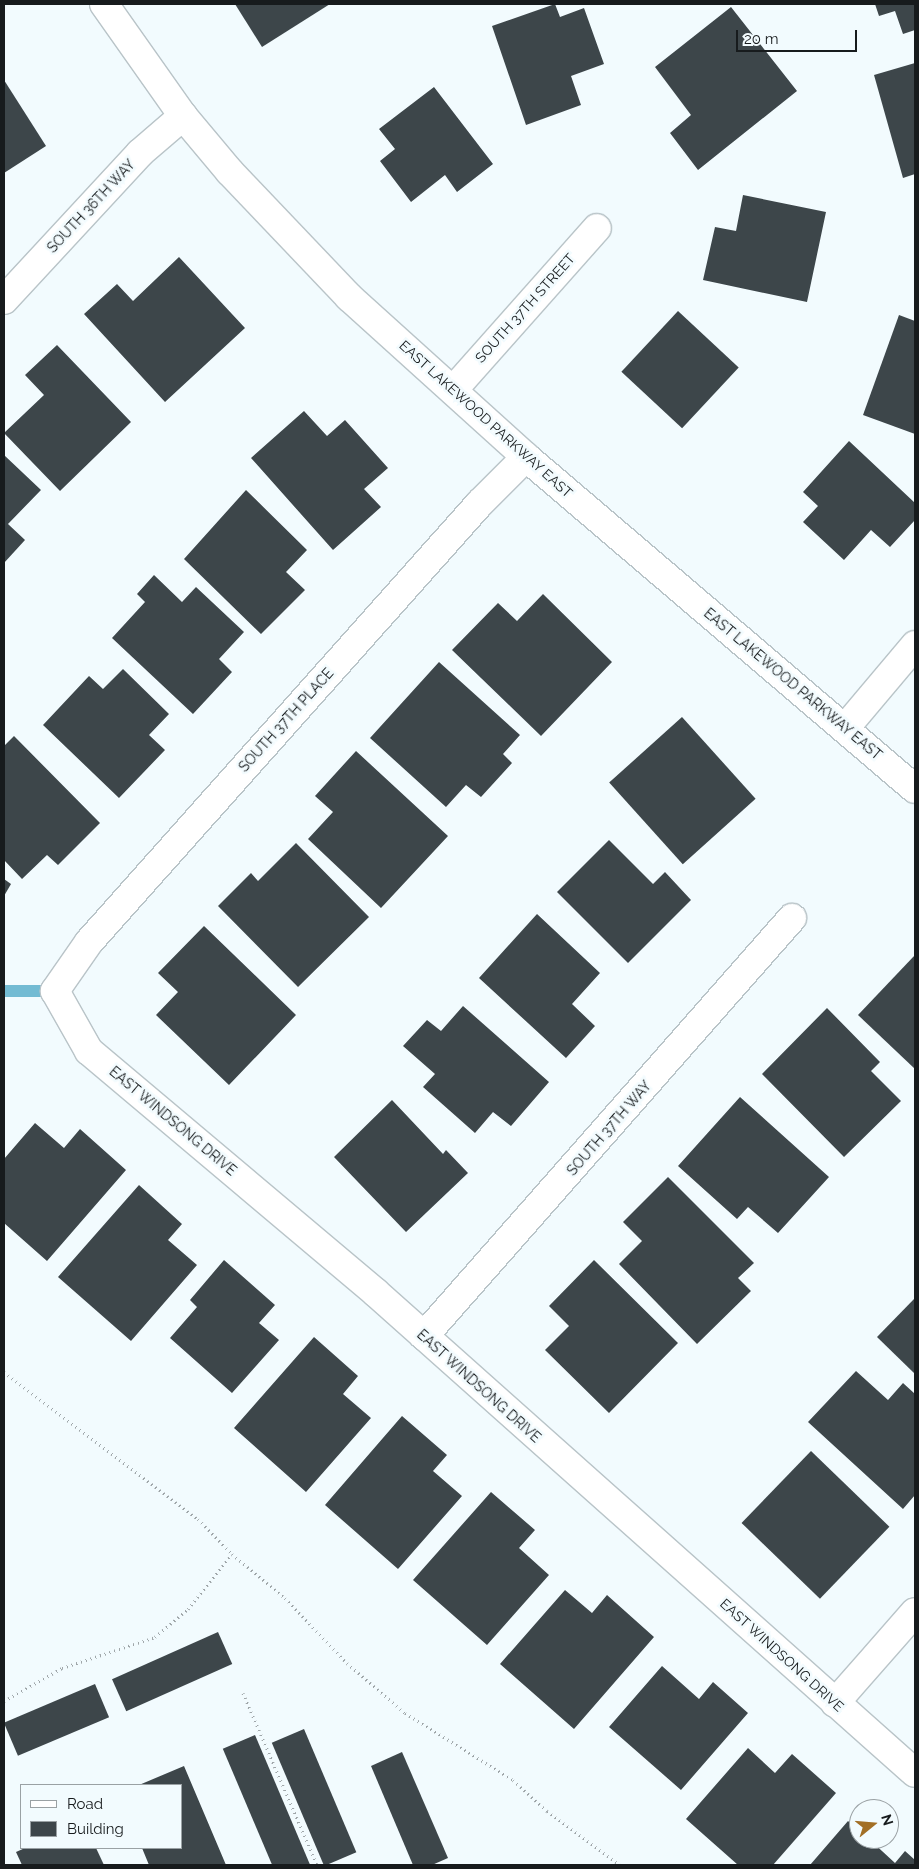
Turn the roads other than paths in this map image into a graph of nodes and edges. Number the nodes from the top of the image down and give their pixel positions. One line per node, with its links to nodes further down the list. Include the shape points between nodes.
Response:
1 (104, 4): 2 (street, EAST LAKEWOOD PARKWAY EAST)
2 (183, 116): 4 (street, SOUTH 36TH WAY, via 140,154); 5 (street, EAST LAKEWOOD PARKWAY EAST, via 230,172 349,297)
3 (596, 228): 5 (street, SOUTH 37TH STREET)
4 (4, 300)
5 (454, 389): 6 (street, EAST LAKEWOOD PARKWAY EAST)
6 (526, 457): 8 (street, EAST LAKEWOOD PARKWAY EAST); 11 (street, SOUTH 37TH PLACE, via 480,503 89,942)
7 (915, 645): 8 (street)
8 (846, 727): 9 (street, EAST LAKEWOOD PARKWAY EAST)
9 (915, 789)
10 (792, 918): 12 (street, SOUTH 37TH WAY)
11 (55, 991): 12 (street, EAST WINDSONG DRIVE, via 89,1051)
12 (424, 1336): 14 (street, EAST WINDSONG DRIVE)
13 (915, 1612): 14 (street)
14 (835, 1703): 15 (street, EAST WINDSONG DRIVE)
15 (915, 1773)

